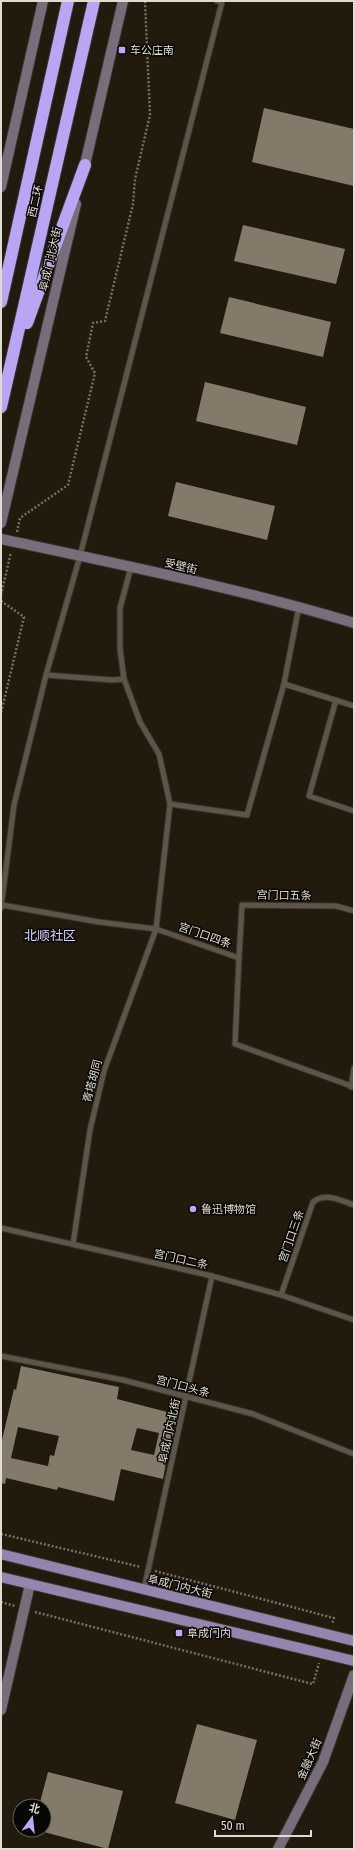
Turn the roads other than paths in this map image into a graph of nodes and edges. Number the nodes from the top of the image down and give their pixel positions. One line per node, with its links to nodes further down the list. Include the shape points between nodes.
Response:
1 (43, 1): 7 (street)
2 (68, 1): 8 (highway, 西二环)
3 (94, 1): 9 (highway, 西二环)
4 (123, 1): 6 (street, 阜成门北大街)
5 (218, 1): 13 (lane, via 222,2)
6 (85, 165): 9 (highway); 11 (street, 阜成门北大街)
7 (1, 187)
8 (1, 302)
9 (9, 371): 10 (highway, 西二环)
10 (1, 407)
11 (1, 523)
12 (1, 539): 13 (street, 受壁街)
13 (80, 556): 14 (street, 受壁街); 17 (lane)
14 (131, 567): 15 (street, 受壁街); 18 (lane, 青塔胡同, via 120,608 120,649)
15 (299, 606): 16 (street, 受壁街); 19 (lane)
16 (354, 623)
17 (46, 675): 18 (lane); 24 (lane, via 14,805)
18 (124, 679): 22 (lane, 青塔胡同, via 140,722 159,754)
19 (284, 684): 20 (lane); 22 (lane, via 247,815)
20 (336, 700): 21 (lane); 23 (lane, via 309,796)
21 (354, 706)
22 (170, 804): 26 (lane, 青塔胡同)
23 (354, 811)
24 (1, 906): 26 (lane, 宫门口四条)
25 (354, 911): 27 (lane, 宫门口五条, via 336,906 242,905)
26 (156, 929): 27 (lane, 宫门口四条); 32 (lane, 青塔胡同, via 104,1071 90,1130)
27 (239, 958): 29 (lane, 宫门口四条, via 235,1044)
28 (354, 1068): 29 (lane)
29 (353, 1087)
30 (354, 1205): 34 (lane, 宫门口三条, via 327,1197 319,1197 313,1202)
31 (1, 1228): 32 (lane, 宫门口二条)
32 (73, 1244): 33 (lane, 宫门口二条)
33 (212, 1276): 34 (lane, 宫门口二条); 37 (lane, 阜成门内北街)
34 (281, 1295): 35 (lane, 宫门口二条)
35 (354, 1320)
36 (1, 1356): 37 (lane, 宫门口头条, via 124,1380)
37 (186, 1398): 38 (lane, 宫门口头条, via 253,1414); 42 (lane, 阜成门内北街)
38 (354, 1454)
39 (1, 1554): 42 (main road, 阜成门内大街)
40 (1, 1578): 41 (main road)
41 (30, 1584): 44 (main road); 46 (street)
42 (144, 1589): 43 (main road, 阜成门内大街)
43 (354, 1641)
44 (354, 1661)
45 (354, 1675): 47 (street, 金融大街, via 323,1762)
46 (1, 1710)
47 (278, 1849)

